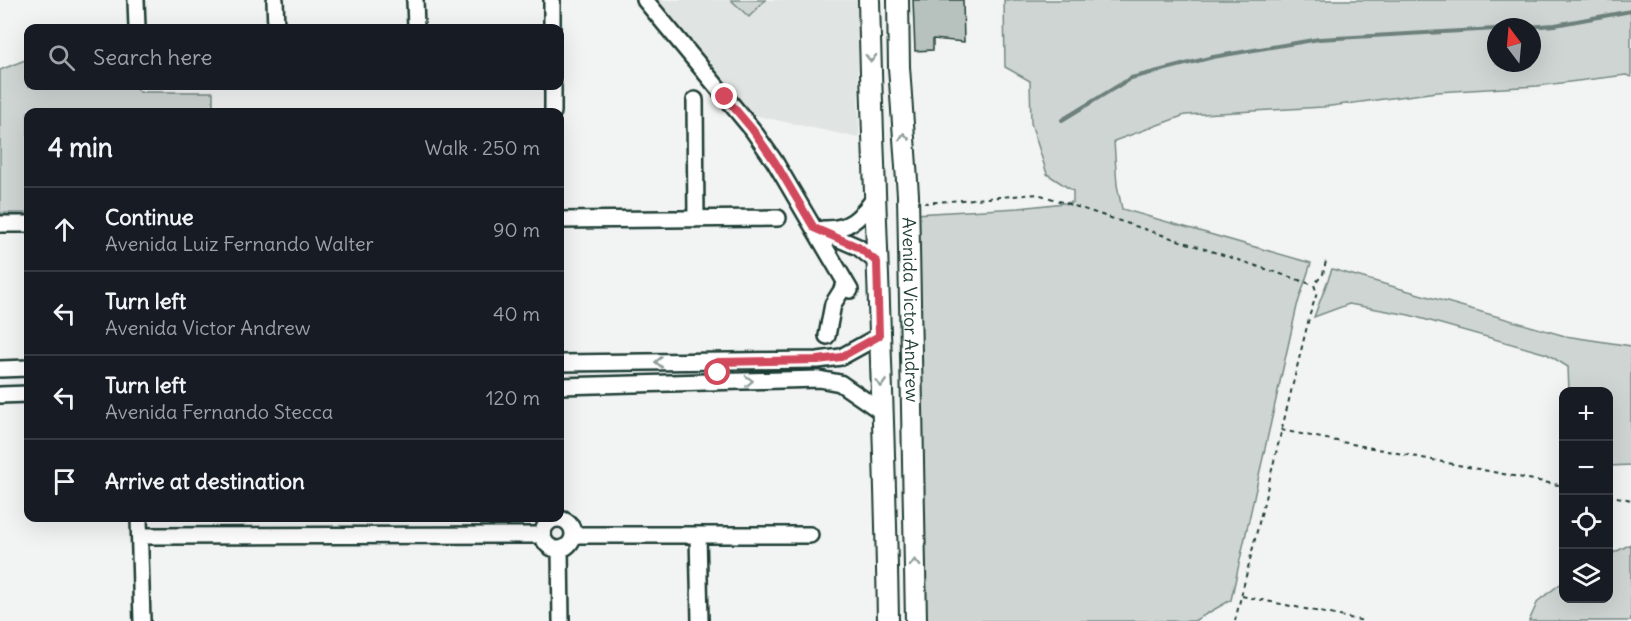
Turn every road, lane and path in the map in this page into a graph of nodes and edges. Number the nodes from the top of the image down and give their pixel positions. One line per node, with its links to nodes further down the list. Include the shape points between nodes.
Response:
1 (136, 0): 8 (street)
2 (275, 0): 9 (street)
3 (415, 0): 10 (street)
4 (552, 0): 11 (street)
5 (645, 0): 22 (street, via 752,129)
6 (869, 0): 15 (main road, Avenida Victor Andrew, one-way to 15)
7 (898, 0): 16 (main road, Avenida Victor Andrew, one-way to 7)
8 (137, 24)
9 (276, 24)
10 (416, 24)
11 (552, 24)
12 (553, 90): 14 (street)
13 (695, 100): 18 (street)
14 (553, 108)
15 (874, 199): 22 (street, via 855,222 833,229); 24 (main road, Avenida Victor Andrew)
16 (908, 204): 25 (path, via 1038,194); 55 (main road, Avenida Victor Andrew, one-way to 16)
17 (778, 218): 18 (street)
18 (696, 219): 19 (street)
19 (564, 220)
20 (0, 224): 21 (street)
21 (24, 224)
22 (814, 228): 24 (street, via 858,247); 26 (street, via 847,288 833,304)
23 (1326, 261): 25 (path, via 1323,274)
24 (877, 262): 27 (main road, Avenida Victor Andrew)
25 (1314, 285): 37 (path, via 1317,293)
26 (827, 336)
27 (879, 336): 28 (street, via 841,357); 36 (main road, Avenida Victor Andrew, one-way to 36)
28 (718, 362): 29 (street, one-way to 29); 32 (street, via 718,373)
29 (564, 363)
30 (22, 368): 31 (street); 35 (street)
31 (0, 369)
32 (695, 383): 33 (street); 36 (street, one-way to 36, via 819,379 840,383)
33 (564, 386)
34 (0, 394): 35 (street)
35 (23, 394)
36 (882, 412): 54 (main road, Avenida Victor Andrew)
37 (1281, 430): 38 (path); 50 (path)
38 (1559, 485)
39 (1613, 496): 40 (path)
40 (1631, 500)
41 (564, 520): 45 (street, via 571,525)
42 (139, 522): 48 (street)
43 (548, 522): 44 (street)
44 (543, 535): 48 (street); 49 (street, via 547,544)
45 (573, 535): 46 (street); 49 (street)
46 (698, 535): 47 (street); 53 (street)
47 (810, 535)
48 (140, 536): 51 (street)
49 (561, 549): 52 (street)
50 (1242, 596): 56 (path); 57 (path)
51 (142, 621)
52 (561, 621)
53 (700, 621)
54 (888, 621)
55 (916, 621)
56 (1234, 621)
57 (1364, 621)

